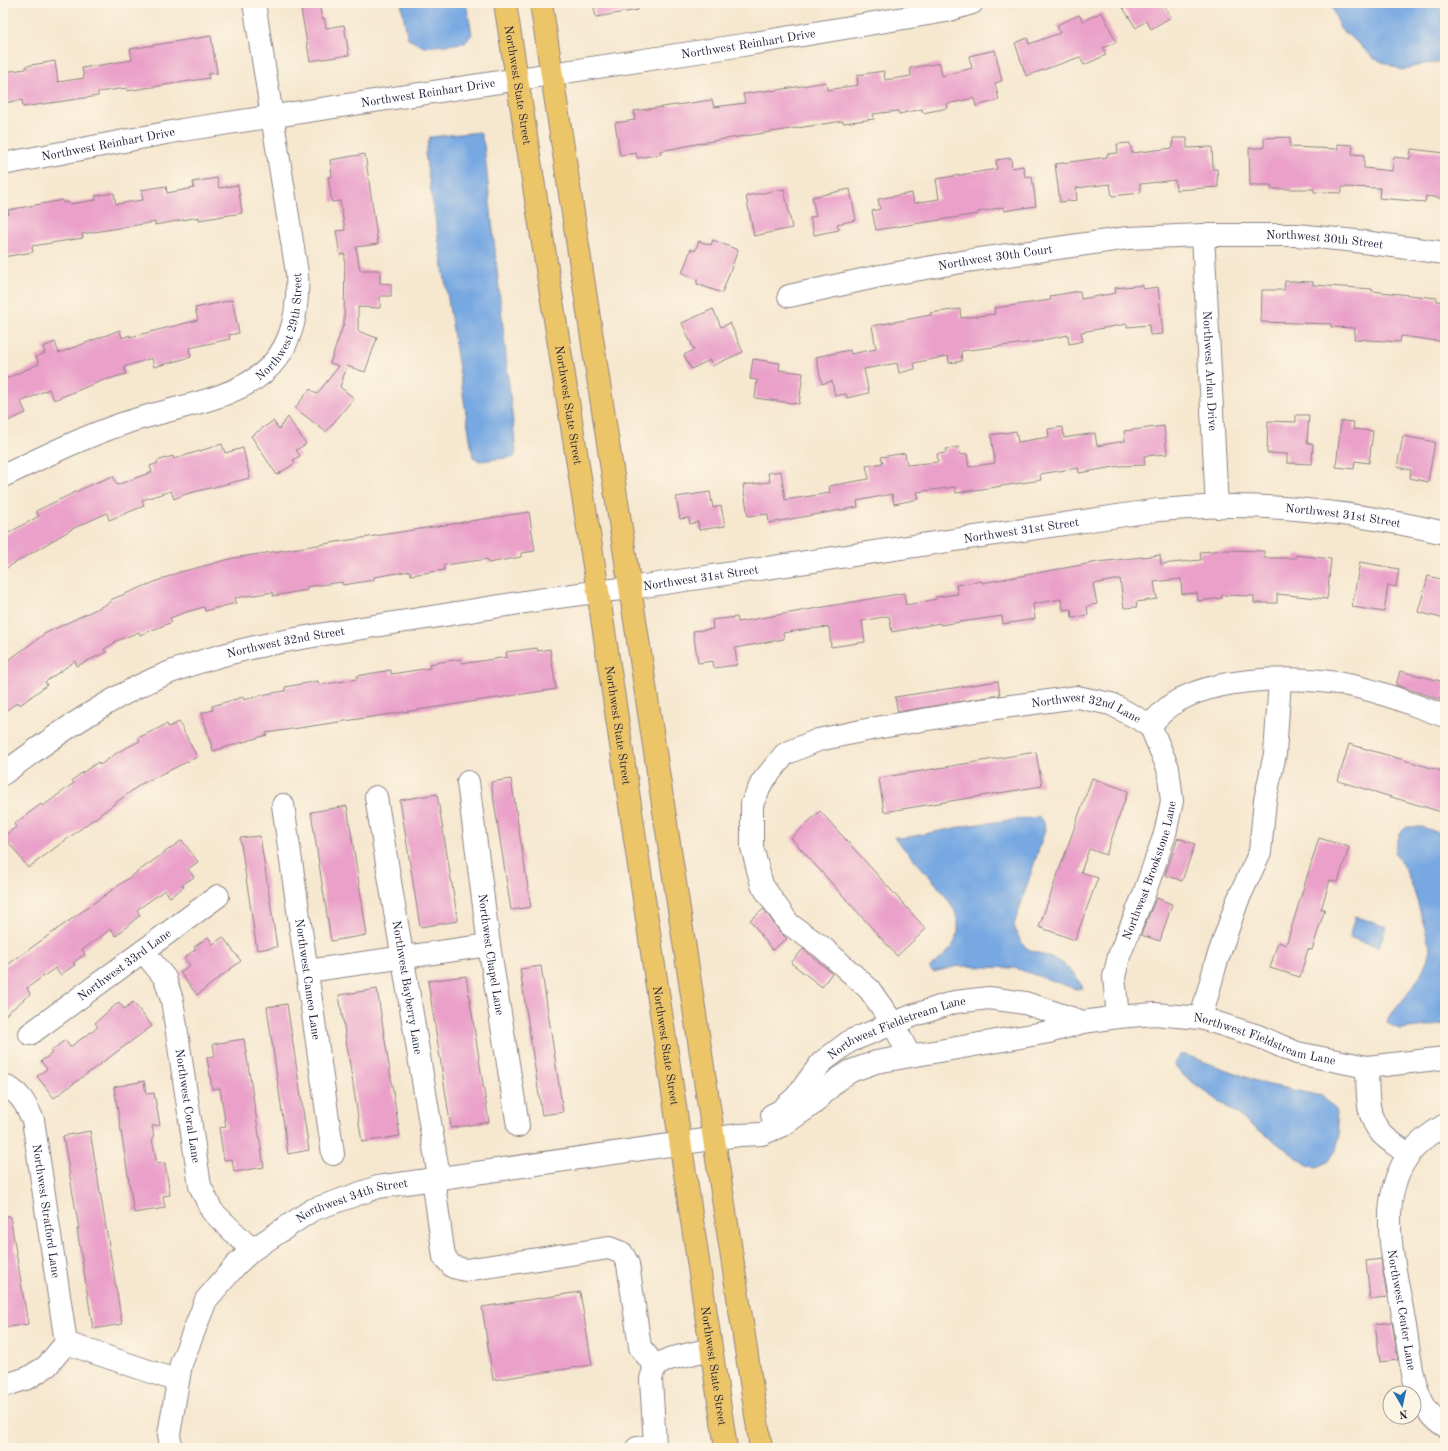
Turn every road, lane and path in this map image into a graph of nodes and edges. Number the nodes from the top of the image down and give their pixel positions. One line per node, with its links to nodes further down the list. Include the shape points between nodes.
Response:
1 (254, 3): 7 (street, Northwest 29th Street)
2 (504, 3): 6 (main road, Northwest State Street)
3 (541, 3): 5 (main road)
4 (972, 3): 5 (street, Northwest Reinhart Drive, via 946,11)
5 (552, 74): 6 (street, Northwest Reinhart Drive); 15 (main road)
6 (517, 80): 7 (street, Northwest Reinhart Drive); 16 (main road, Northwest State Street)
7 (273, 117): 8 (street, Northwest Reinhart Drive, via 182,130); 12 (street, Northwest 29th Street, via 297,273 298,297 288,342 277,358 265,372 240,389 90,435)
8 (3, 164)
9 (1203, 235): 10 (street, Northwest 30th Street, via 1297,235 1356,240); 11 (street, Northwest 30th Court, via 1128,238 973,260 880,276); 13 (street, Northwest Arlan Drive)
10 (1445, 253)
11 (789, 296)
12 (3, 476)
13 (1217, 507): 14 (street, Northwest 31st Street, via 1325,512 1411,525); 15 (street, Northwest 31st Street, via 1158,510)
14 (1445, 533)
15 (631, 588): 16 (street, Northwest 31st Street); 41 (main road)
16 (598, 591): 20 (street, Northwest 32nd Street, via 265,644 206,659 120,695); 42 (main road, Northwest State Street)
17 (1280, 680): 18 (street, Northwest 32nd Lane, via 1313,679 1354,686); 19 (street, Northwest 32nd Lane, via 1228,684 1200,690 1171,706); 30 (street, via 1275,754 1265,800 1260,852 1237,902 1216,962)
18 (1445, 716)
19 (1150, 725): 29 (street, Northwest Brookstone Lane, via 1168,768 1172,801 1144,894 1119,956 1114,977); 32 (street, Northwest 32nd Lane, via 1111,704 1077,697 876,728 818,740 785,754 762,782 752,804 752,847 762,885 788,924 822,947 869,988)
20 (3, 774)
21 (468, 782): 25 (street, Northwest Chapel Lane)
22 (376, 797): 27 (street, Northwest Bayberry Lane)
23 (283, 805): 28 (street, Northwest Cameo Lane)
24 (218, 896): 26 (street, Northwest 33rd Lane)
25 (489, 945): 27 (street); 39 (street, Northwest Chapel Lane)
26 (143, 951): 33 (street, Northwest 33rd Lane); 46 (street, Northwest Coral Lane, via 165,978 172,1000 200,1186 212,1211)
27 (403, 958): 28 (street); 45 (street, Northwest Bayberry Lane)
28 (307, 971): 43 (street, Northwest Cameo Lane)
29 (1118, 1017): 30 (street, Northwest Fieldstream Lane, via 1154,1014); 31 (street, Northwest Fieldstream Lane)
30 (1201, 1018): 36 (street, Northwest Fieldstream Lane, via 1258,1036 1297,1053)
31 (1083, 1022): 32 (street, Northwest Fieldstream Lane, via 1025,1003 989,998 955,1002); 34 (street, Northwest Fieldstream Lane, via 1049,1032)
32 (893, 1023): 34 (street); 40 (street, Northwest Fieldstream Lane, via 850,1041 822,1062 791,1102)
33 (30, 1034)
34 (909, 1055): 40 (street, Northwest Fieldstream Lane, via 851,1070 813,1104 784,1125 762,1134)
35 (1445, 1058): 36 (street, Northwest Fieldstream Lane)
36 (1367, 1067): 44 (street, via 1368,1104 1374,1123 1381,1133)
37 (5, 1087): 47 (street, Northwest Stratford Lane, via 24,1100 33,1120)
38 (1445, 1125): 44 (street)
39 (518, 1126)
40 (739, 1135): 41 (street, Northwest Fieldstream Lane)
41 (715, 1139): 42 (street, Northwest Fieldstream Lane); 56 (main road)
42 (681, 1144): 45 (street, Northwest 34th Street); 48 (main road, Northwest State Street)
43 (333, 1154)
44 (1408, 1154): 52 (street, Northwest Center Lane, via 1395,1182 1391,1203 1396,1274 1417,1388 1426,1409)
45 (436, 1177): 46 (street, Northwest 34th Street, via 378,1187 312,1210); 49 (street, Northwest Bayberry Lane, via 444,1257 453,1267 466,1270 609,1248 622,1253 628,1264 640,1348)
46 (252, 1250): 50 (street, Northwest 34th Street, via 236,1264 206,1300 181,1364)
47 (66, 1343): 50 (street); 51 (street, via 47,1366 28,1378)
48 (711, 1349): 49 (street, via 669,1359); 55 (main road, Northwest State Street)
49 (655, 1366): 53 (street, via 651,1379)
50 (178, 1381): 54 (street, Northwest 34th Street, via 169,1434)
51 (3, 1386)
52 (1445, 1427)
53 (650, 1447)
54 (171, 1448)
55 (726, 1448)
56 (761, 1448)

